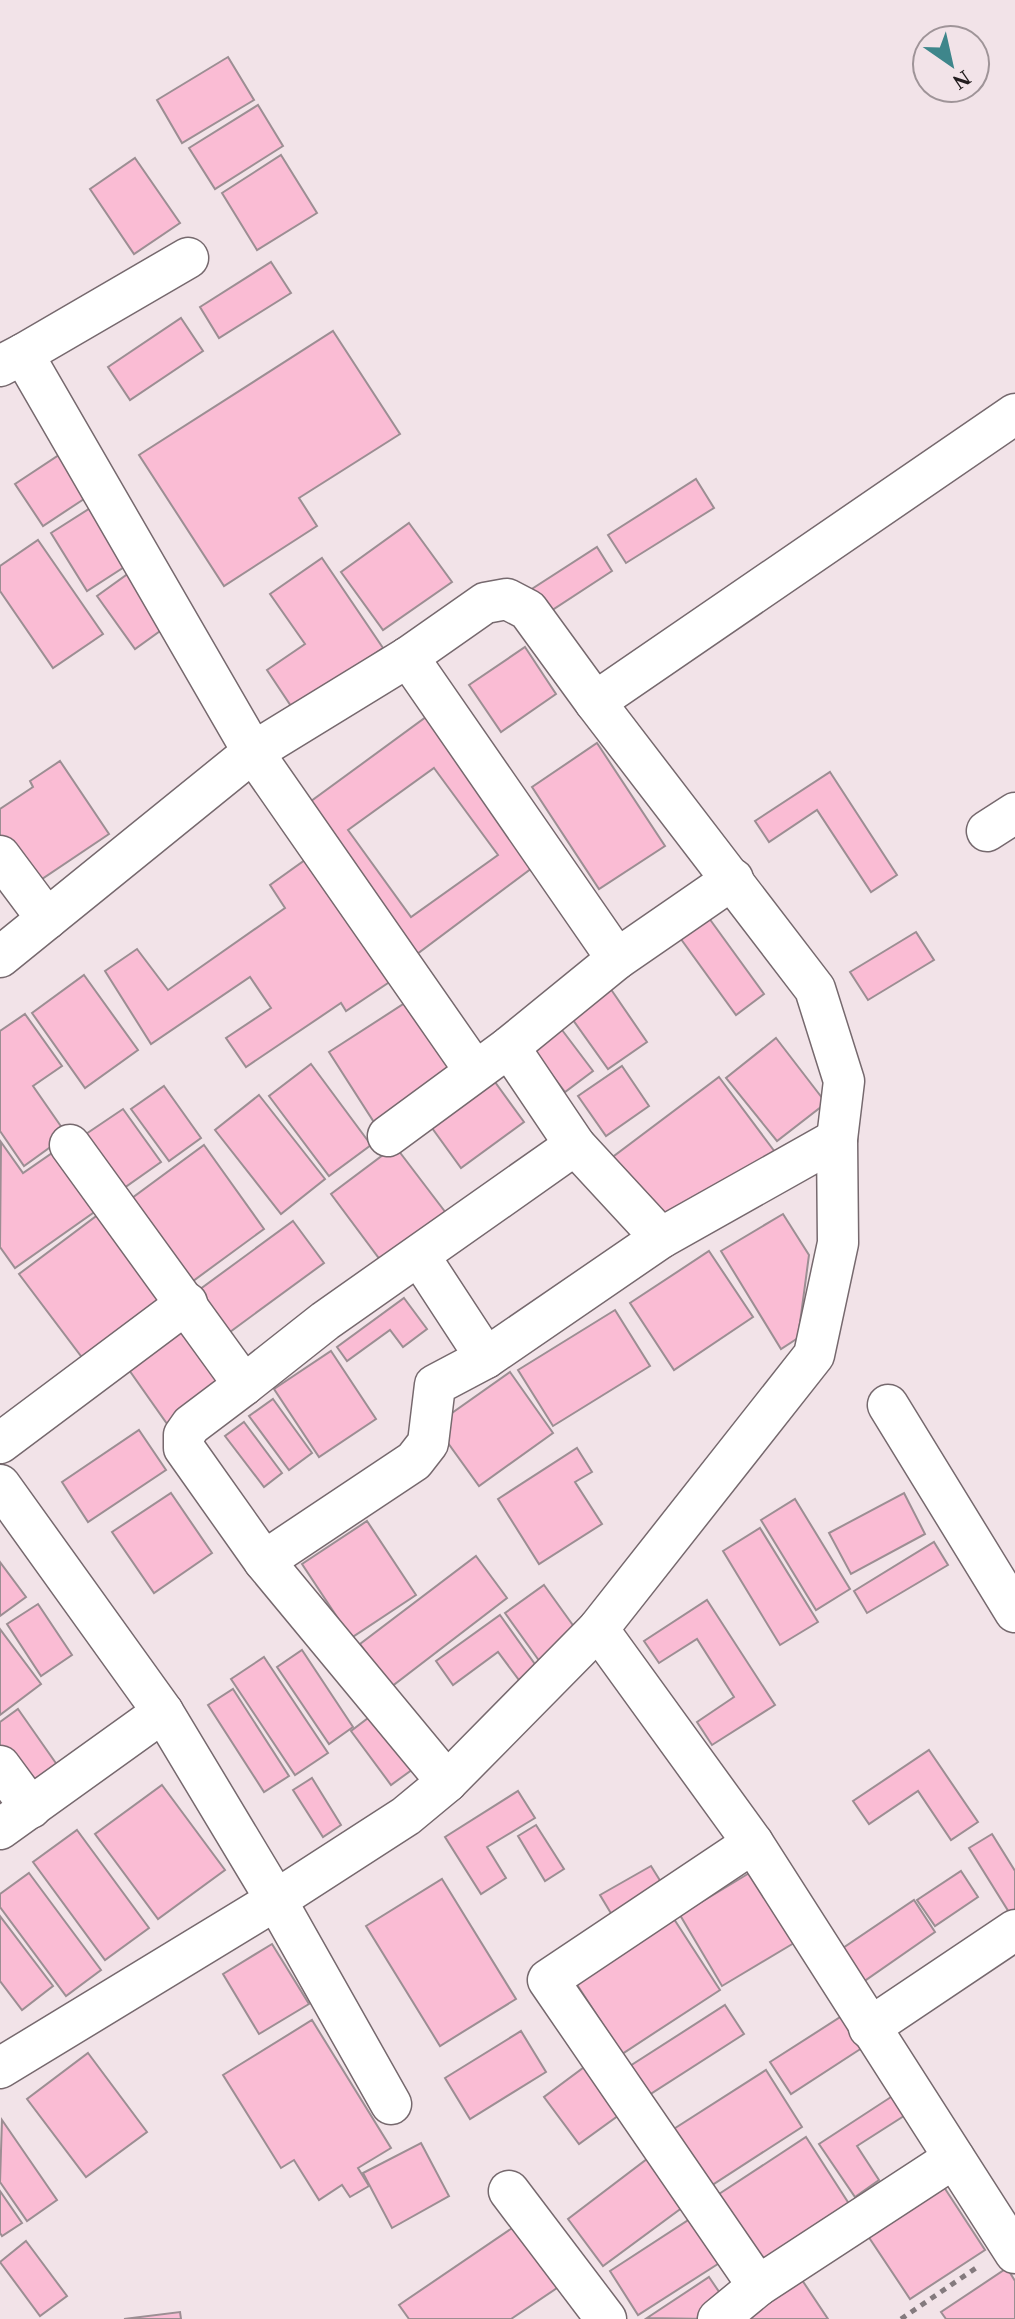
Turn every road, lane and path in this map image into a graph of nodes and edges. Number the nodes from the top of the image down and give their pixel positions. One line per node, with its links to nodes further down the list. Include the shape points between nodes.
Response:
1 (188, 258): 2 (street)
2 (12, 360): 6 (street)
3 (1015, 414): 5 (street)
4 (408, 657): 5 (street, via 485,603 507,599 528,610); 6 (street); 11 (street)
5 (595, 702): 8 (street)
6 (253, 752): 9 (street); 13 (street)
7 (0, 856): 9 (street)
8 (733, 879): 11 (street); 15 (street, via 815,989 844,1081)
9 (47, 919): 10 (street)
10 (0, 957)
11 (617, 959): 12 (street)
12 (509, 1047): 13 (street); 17 (street)
13 (475, 1071): 14 (street)
14 (388, 1136)
15 (837, 1139): 18 (street); 28 (street, via 838,1243 814,1355)
16 (70, 1145): 20 (street)
17 (575, 1145): 18 (street); 19 (street)
18 (661, 1238): 21 (street)
19 (420, 1257): 21 (street); 22 (street, via 325,1321)
20 (187, 1303): 22 (street); 24 (street)
21 (486, 1358): 26 (street, via 435,1385 428,1443 414,1461)
22 (244, 1385): 26 (street, via 191,1425 184,1448)
23 (888, 1405): 27 (street)
24 (0, 1443)
25 (0, 1485): 29 (street)
26 (264, 1561): 31 (street)
27 (1015, 1612)
28 (598, 1629): 31 (street); 33 (street)
29 (163, 1712): 32 (street); 34 (street)
30 (0, 1766): 32 (street)
31 (447, 1782): 34 (street, via 406,1816)
32 (16, 1819)
33 (753, 1843): 36 (street); 42 (street, via 548,1980)
34 (276, 1900): 37 (street); 38 (street)
35 (1015, 1930): 36 (street)
36 (869, 2028): 39 (street)
37 (0, 2068)
38 (391, 2104)
39 (954, 2158): 41 (street); 42 (street)
40 (509, 2191): 43 (street)
41 (1012, 2249): 45 (path)
42 (758, 2286): 44 (street)
43 (606, 2319)
44 (718, 2319)
45 (901, 2319)

